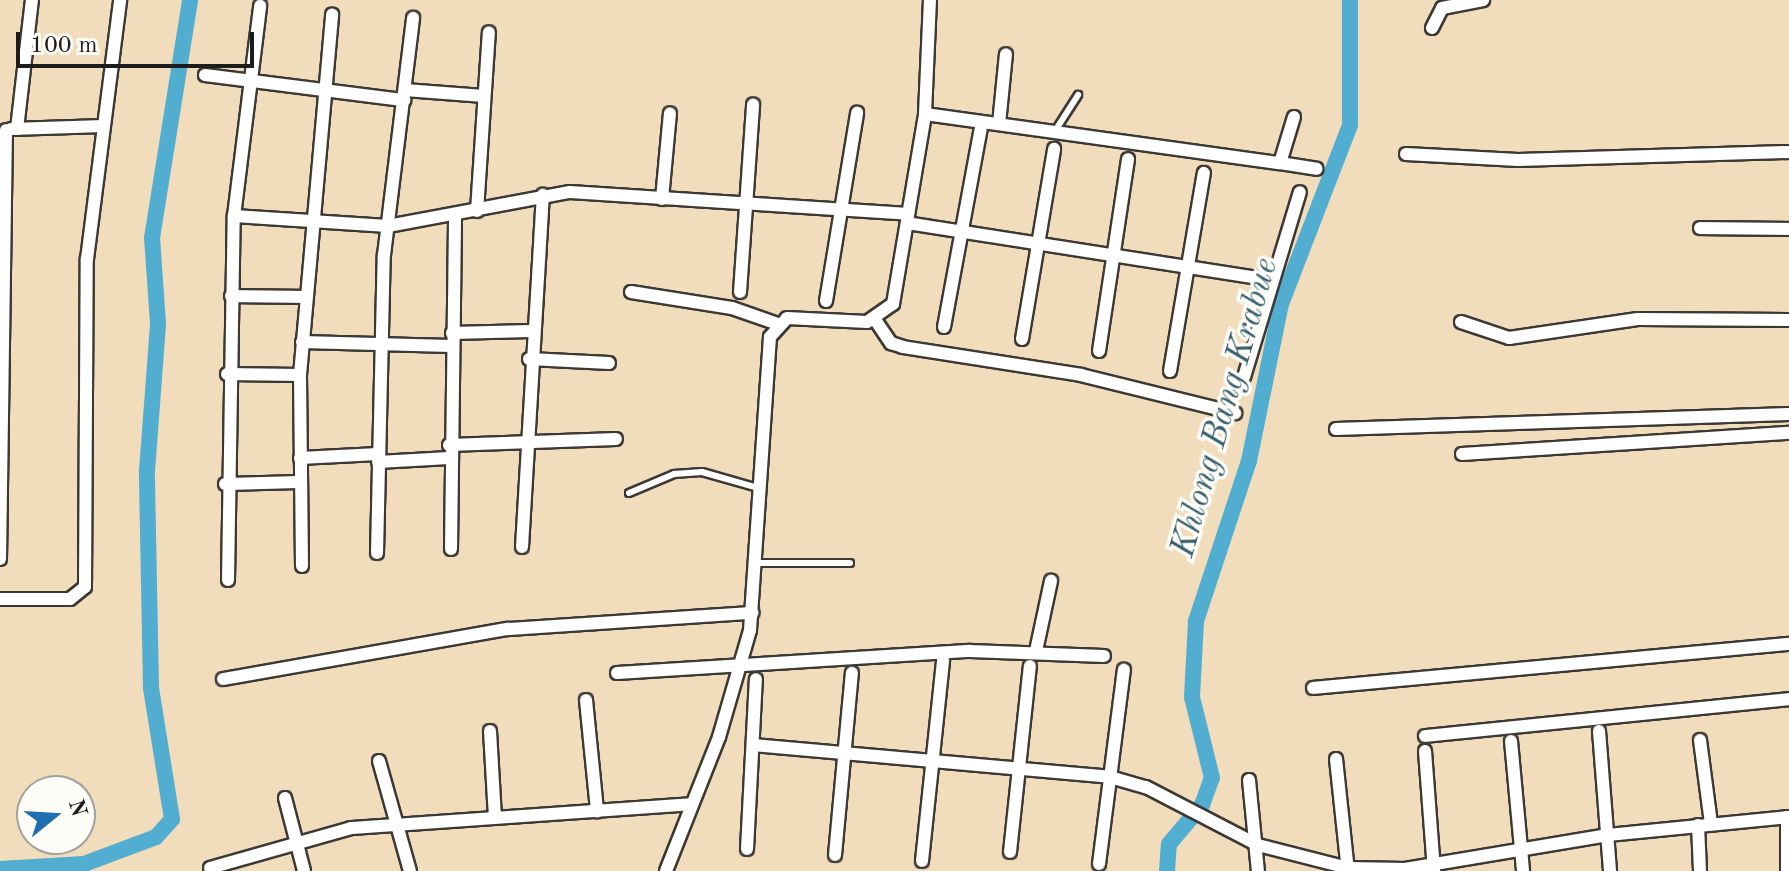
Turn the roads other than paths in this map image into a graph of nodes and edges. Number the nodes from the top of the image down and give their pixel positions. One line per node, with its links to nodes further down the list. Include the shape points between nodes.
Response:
1 (32, 0): 25 (street)
2 (120, 0): 23 (street)
3 (930, 0): 20 (street)
4 (1483, 0): 8 (street, via 1442,8)
5 (260, 6): 12 (street)
6 (332, 14): 13 (street)
7 (413, 18): 14 (street)
8 (1432, 28)
9 (489, 32): 16 (street)
10 (1006, 54): 22 (street)
11 (205, 75): 12 (street)
12 (250, 84): 13 (street); 41 (street)
13 (324, 95): 14 (street); 43 (street)
14 (405, 95): 16 (street); 44 (street)
15 (1078, 95): 26 (lane)
16 (484, 96): 39 (street)
17 (753, 104): 37 (street)
18 (670, 113): 36 (street)
19 (857, 113): 38 (street)
20 (925, 114): 22 (street); 42 (street)
21 (1294, 117): 31 (street)
22 (999, 124): 26 (street)
23 (104, 126): 25 (street); 97 (street, via 87,259 85,587 70,599)
24 (981, 128): 46 (street)
25 (8, 129): 91 (street)
26 (1055, 131): 31 (street)
27 (1054, 149): 48 (street)
28 (1789, 152): 29 (street, via 1518,160)
29 (1406, 154)
30 (1128, 159): 49 (street)
31 (1280, 163): 32 (street)
32 (1317, 169)
33 (1204, 173): 50 (street)
34 (1300, 192): 51 (street)
35 (543, 195): 36 (street); 39 (street); 62 (street)
36 (662, 199): 37 (street)
37 (749, 200): 38 (street); 53 (street)
38 (843, 209): 42 (street); 56 (street)
39 (477, 211): 40 (street)
40 (455, 214): 44 (street); 64 (street)
41 (234, 216): 43 (street); 54 (street)
42 (907, 218): 46 (street); 58 (street, via 893,304)
43 (311, 221): 44 (street); 55 (street)
44 (388, 226): 66 (street)
45 (1700, 228): 47 (street)
46 (962, 229): 48 (street); 61 (street)
47 (1789, 229)
48 (1039, 240): 49 (street); 63 (street)
49 (1117, 253): 50 (street); 67 (street)
50 (1188, 265): 51 (street); 70 (street)
51 (1271, 280): 73 (street)
52 (631, 292): 60 (street, via 732,308)
53 (740, 292)
54 (231, 296): 55 (street); 71 (street)
55 (305, 297): 65 (street)
56 (826, 301)
57 (1789, 320): 59 (street, via 1638,319 1509,338)
58 (876, 321): 60 (street, via 791,317); 74 (street, via 883,336 903,347 1081,375)
59 (1461, 322)
60 (778, 324): 86 (street, via 766,354)
61 (944, 327)
62 (530, 331): 64 (street); 68 (street)
63 (1022, 339)
64 (452, 340): 66 (street); 80 (street)
65 (302, 342): 66 (street); 72 (street)
66 (379, 347): 83 (street)
67 (1099, 351)
68 (529, 359): 69 (street); 79 (street)
69 (609, 363)
70 (1170, 371)
71 (227, 374): 72 (street); 85 (street)
72 (300, 375): 82 (street)
73 (1244, 377)
74 (1235, 413)
75 (1789, 414): 76 (street)
76 (1336, 429)
77 (1789, 433): 81 (street)
78 (616, 439): 79 (street)
79 (524, 442): 80 (street); 88 (street)
80 (449, 452): 83 (street); 89 (street)
81 (1462, 454)
82 (300, 458): 83 (street); 84 (street)
83 (378, 458): 90 (street)
84 (301, 482): 85 (street); 94 (street)
85 (225, 484): 95 (street)
86 (761, 490): 87 (lane, via 728,474 702,472 674,474); 92 (street)
87 (629, 493)
88 (522, 547)
89 (451, 549)
90 (377, 553)
91 (0, 559)
92 (758, 563): 93 (lane); 98 (street)
93 (850, 563)
94 (302, 566)
95 (228, 580)
96 (1051, 581): 100 (street)
97 (0, 599)
98 (752, 613): 103 (street); 108 (street, via 508,629)
99 (1789, 644): 110 (street)
100 (1036, 651): 101 (street); 103 (street)
101 (1104, 656)
102 (943, 660): 121 (street)
103 (742, 665): 106 (street); 128 (street)
104 (1030, 666): 124 (street)
105 (1124, 670): 125 (street)
106 (617, 673)
107 (852, 673): 120 (street)
108 (223, 679)
109 (756, 679): 118 (street)
110 (1313, 688)
111 (1789, 699): 115 (street)
112 (586, 700): 129 (street)
113 (490, 731): 131 (street)
114 (1599, 731): 134 (street)
115 (1425, 736)
116 (1700, 740): 133 (street)
117 (1511, 741): 139 (street)
118 (753, 745): 120 (street); 137 (street)
119 (1425, 751): 144 (street)
120 (847, 752): 121 (street); 140 (street)
121 (935, 758): 124 (street); 141 (street)
122 (1336, 759): 145 (street)
123 (379, 761): 132 (street)
124 (1020, 763): 125 (street); 138 (street)
125 (1110, 777): 136 (street, via 1164,796); 142 (street)
126 (1249, 780): 136 (street)
127 (285, 798): 135 (street)
128 (691, 804): 129 (street); 148 (street)
129 (597, 811): 131 (street)
130 (1788, 817): 133 (street); 153 (street)
131 (495, 818): 132 (street)
132 (397, 824): 135 (street); 147 (street)
133 (1704, 824): 134 (street); 152 (street)
134 (1608, 835): 139 (street); 151 (street)
135 (297, 843): 143 (street); 146 (street)
136 (1258, 845): 145 (street); 149 (street)
137 (747, 849)
138 (1010, 852)
139 (1523, 853): 144 (street); 150 (street)
140 (835, 855)
141 (922, 861)
142 (1099, 864)
143 (210, 868)
144 (1434, 868): 145 (street)
145 (1348, 869)
146 (304, 871)
147 (410, 871)
148 (666, 871)
149 (1258, 871)
150 (1523, 871)
151 (1610, 871)
152 (1700, 871)
153 (1787, 871)

